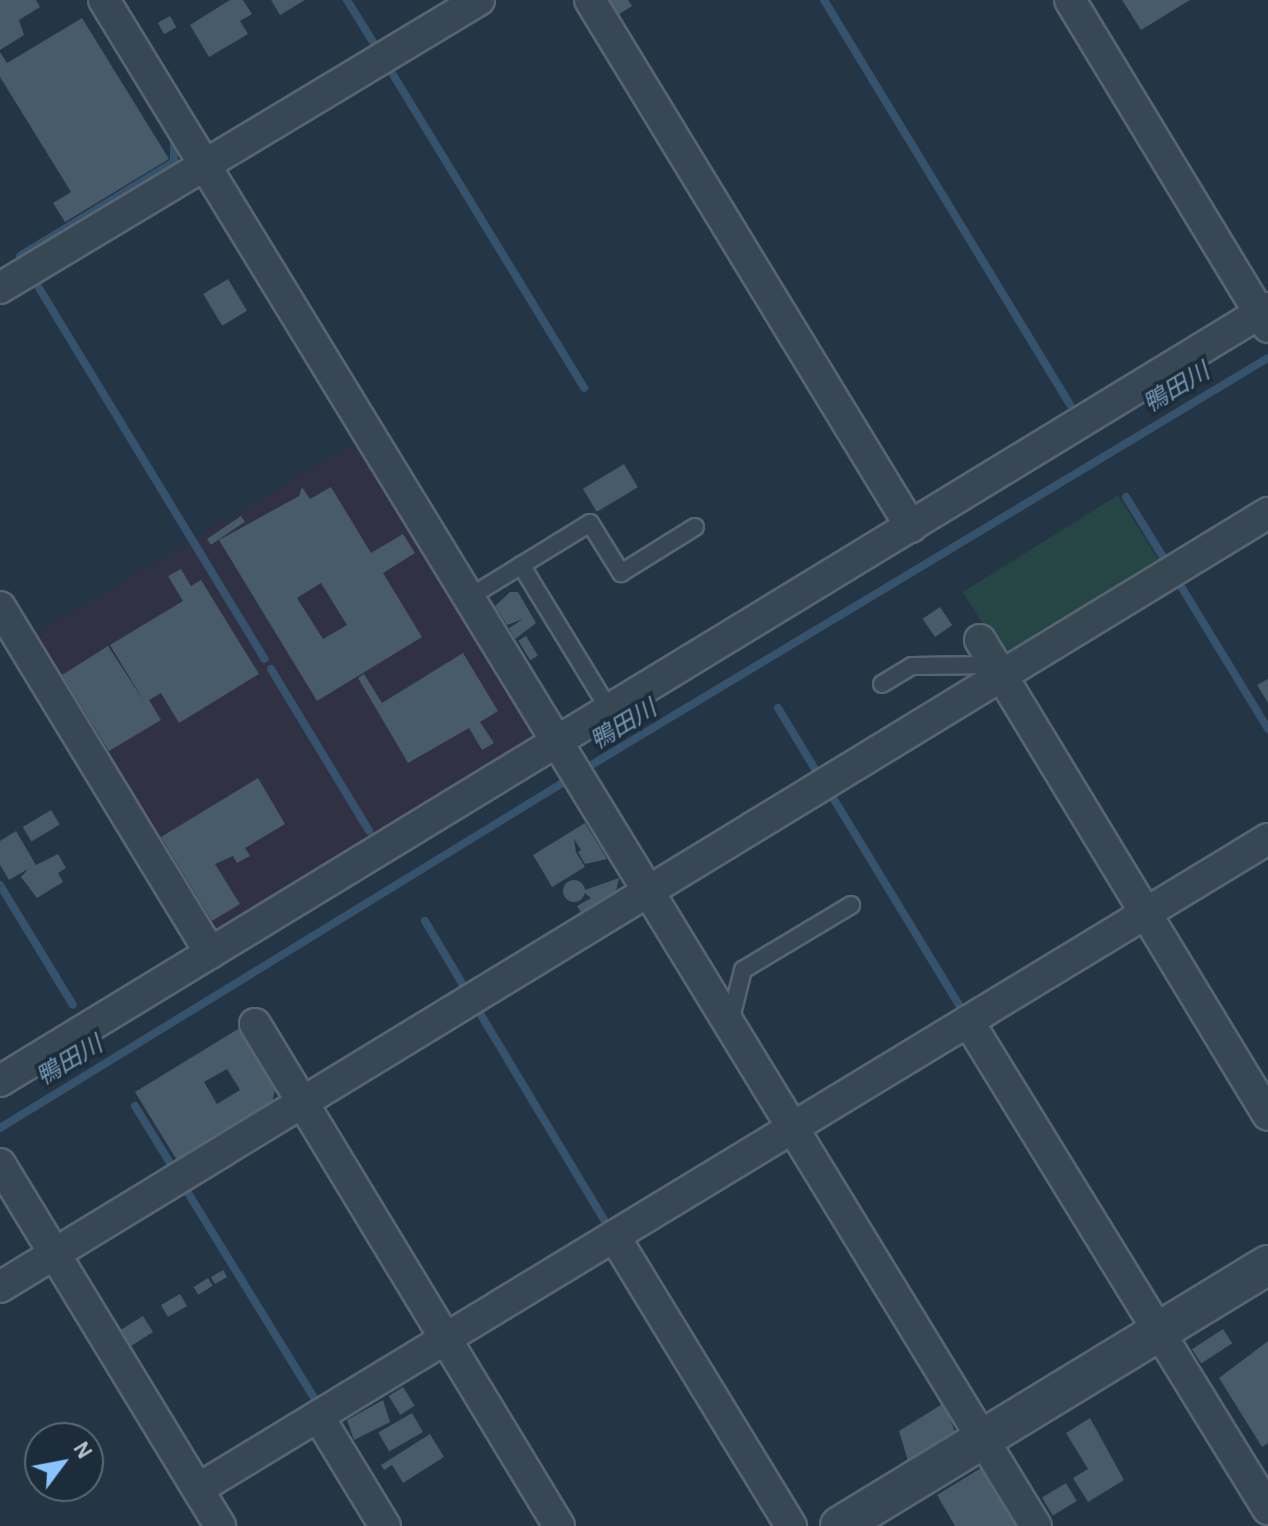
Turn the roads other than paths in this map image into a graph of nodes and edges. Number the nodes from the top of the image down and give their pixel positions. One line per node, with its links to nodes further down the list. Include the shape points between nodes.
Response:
1 (104, 0): 5 (street)
2 (479, 0): 5 (street)
3 (590, 0): 10 (street)
4 (1070, 0): 7 (street)
5 (204, 164): 6 (street); 12 (street)
6 (0, 288)
7 (1266, 319): 10 (street)
8 (1268, 513): 14 (street)
9 (695, 527): 11 (lane, via 621,573 590,523)
10 (911, 527): 16 (street)
11 (521, 565): 12 (lane); 16 (lane)
12 (468, 598): 17 (street)
13 (0, 607): 22 (street)
14 (992, 660): 15 (lane, via 912,666); 19 (street); 21 (street)
15 (882, 684)
16 (610, 711): 17 (street)
17 (560, 750): 19 (street); 22 (street)
18 (1268, 839): 21 (street)
19 (650, 890): 24 (street); 27 (street)
20 (851, 905): 24 (lane, via 743,970)
21 (1146, 913): 23 (street); 28 (street)
22 (210, 953): 26 (street)
23 (968, 1021): 29 (street); 35 (street)
24 (730, 1022): 29 (street)
25 (255, 1024): 27 (street)
26 (0, 1081)
27 (303, 1102): 32 (street); 36 (street)
28 (1268, 1115)
29 (794, 1127): 31 (street); 38 (street)
30 (0, 1164): 32 (street)
31 (614, 1236): 36 (street); 44 (street)
32 (54, 1254): 34 (street); 39 (street)
33 (1268, 1265): 35 (street)
34 (0, 1287)
35 (1159, 1331): 38 (street); 40 (street)
36 (446, 1339): 37 (street); 43 (street)
37 (318, 1416): 39 (street); 42 (street)
38 (983, 1438): 45 (street); 46 (street)
39 (198, 1489): 41 (street)
40 (1268, 1509)
41 (220, 1526)
42 (385, 1526)
43 (559, 1526)
44 (791, 1526)
45 (840, 1526)
46 (1036, 1526)

